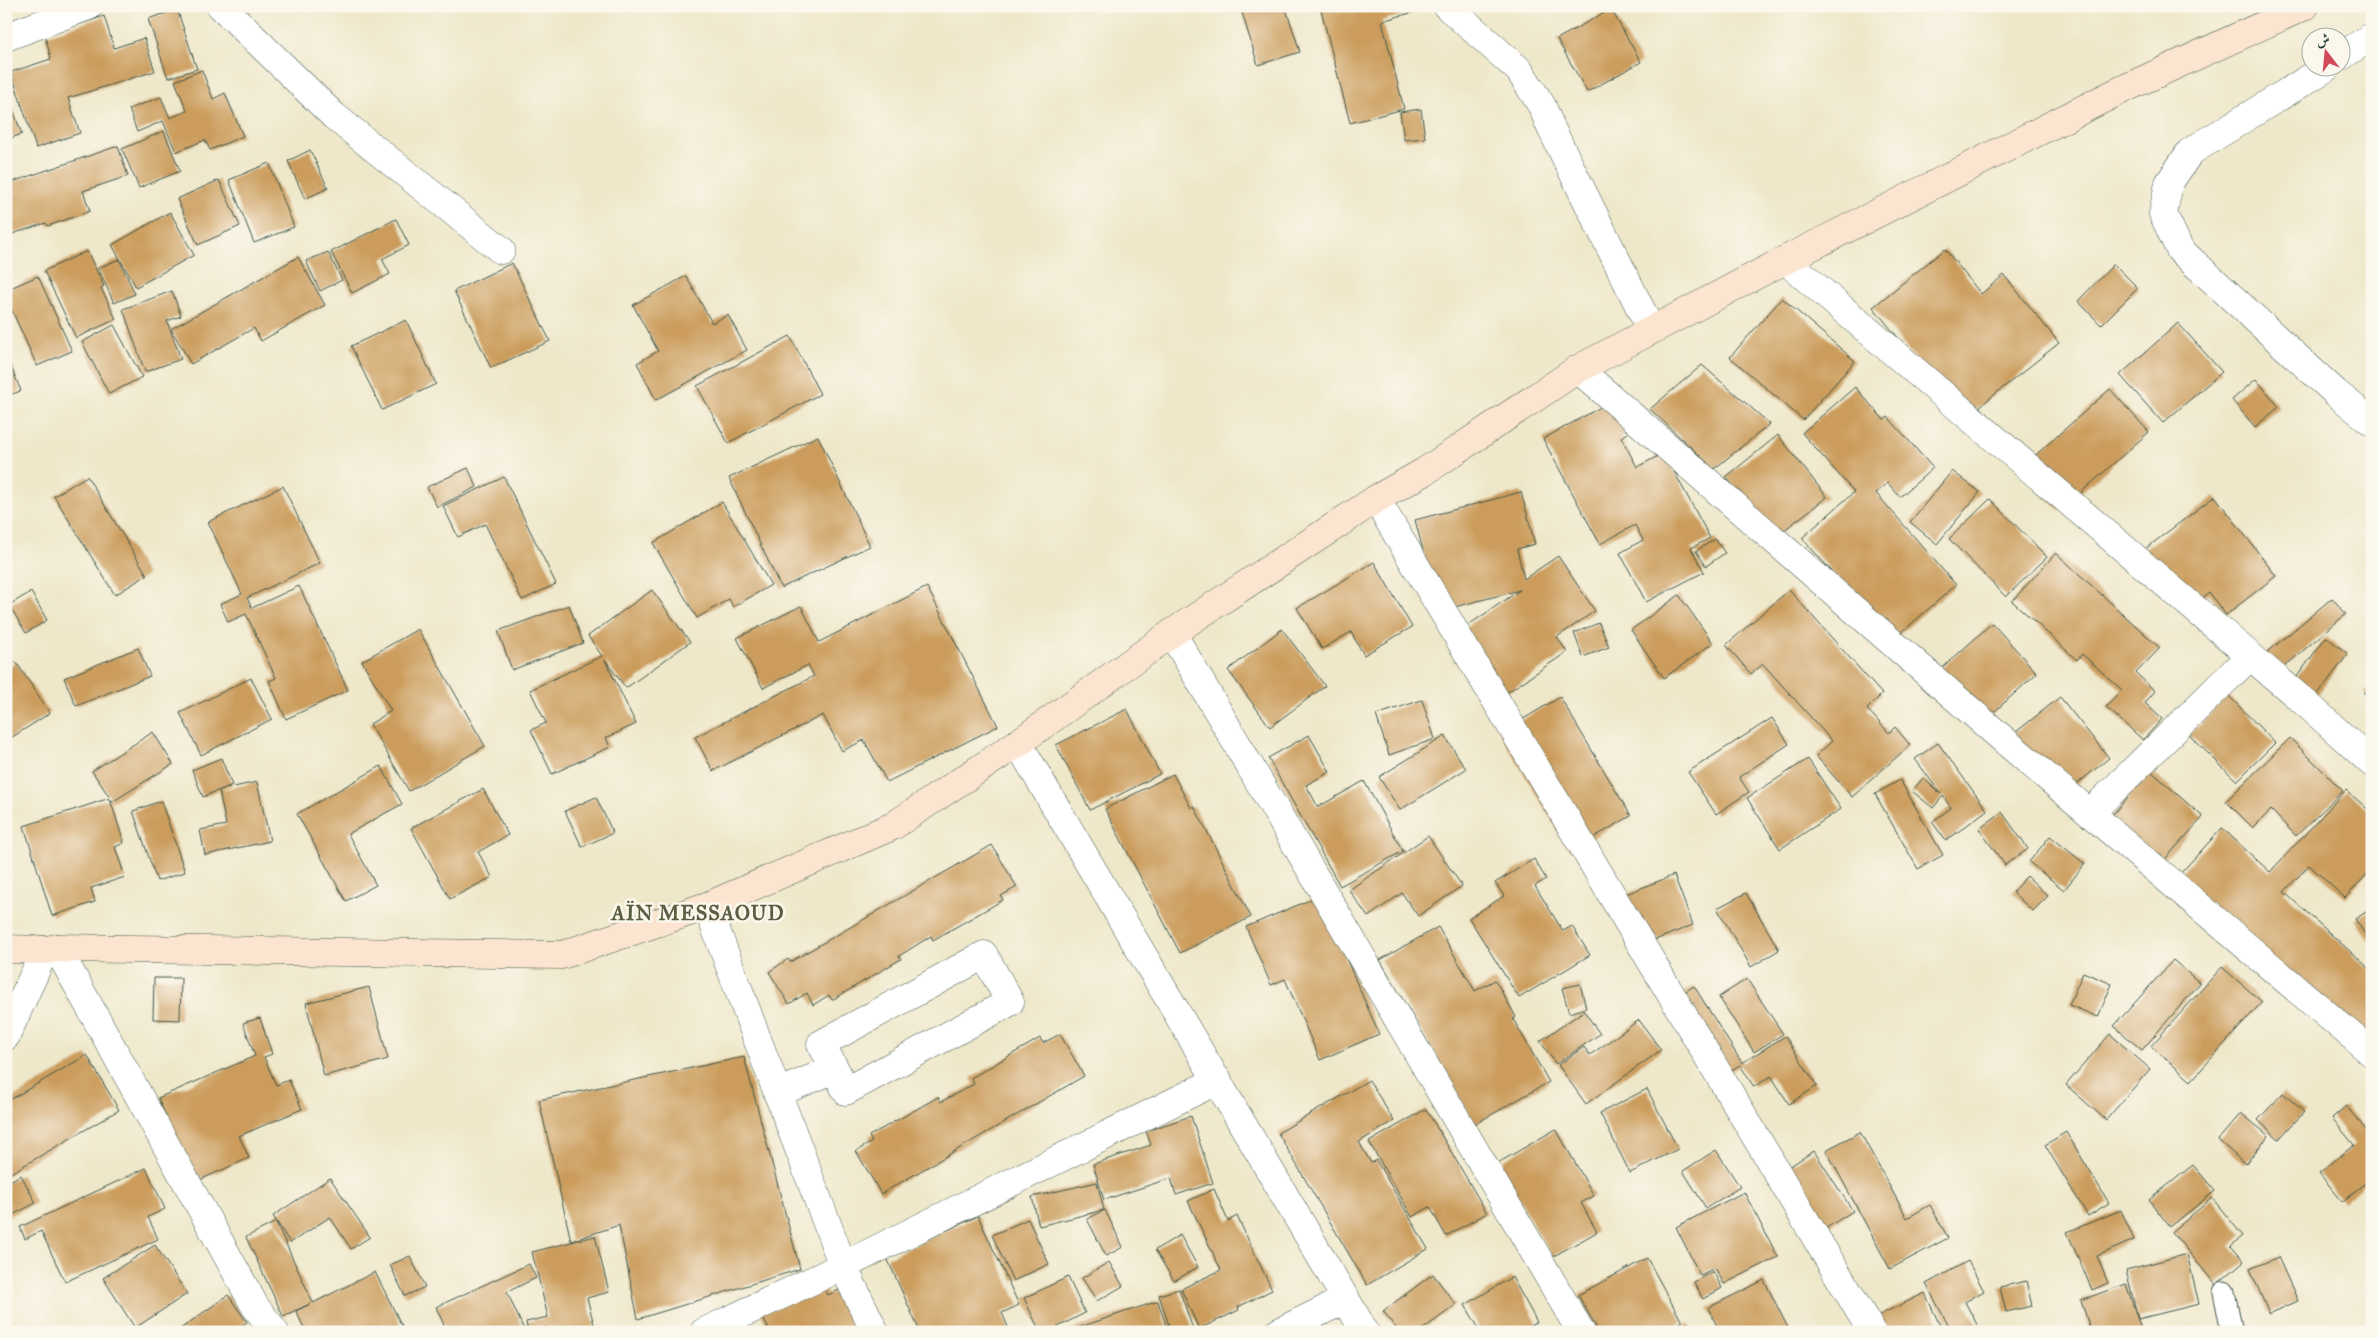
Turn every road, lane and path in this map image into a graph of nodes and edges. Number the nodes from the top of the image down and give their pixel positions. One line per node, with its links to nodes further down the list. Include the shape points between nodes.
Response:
1 (89, 6): 6 (street)
2 (221, 6): 9 (street, via 334,116)
3 (1447, 6): 11 (street, via 1519,70 1542,106)
4 (2305, 6): 10 (main road, via 2117,92)
5 (2372, 36): 7 (street)
6 (6, 37)
7 (2350, 50)
8 (2310, 78): 13 (street, via 2190,152 2169,183 2163,214 2180,250)
9 (502, 250)
10 (1785, 260): 11 (main road); 16 (street)
11 (1651, 330): 12 (main road)
12 (1578, 369): 14 (main road, via 1424,472); 19 (street)
13 (2372, 422)
14 (1376, 499): 15 (main road); 38 (street)
15 (1172, 633): 17 (main road); 37 (street)
16 (2250, 656): 18 (street); 19 (street)
17 (1018, 744): 20 (main road, via 893,826); 26 (street)
18 (2372, 763)
19 (2090, 813): 24 (street)
20 (707, 906): 22 (main road, via 562,955); 27 (street)
21 (6, 949): 22 (main road)
22 (51, 949): 23 (street); 32 (street, via 255,1306)
23 (6, 1036)
24 (2372, 1053)
25 (834, 1069): 25 (street, via 821,1044 984,955 1010,1002 846,1091); 27 (street)
26 (1218, 1080): 28 (street); 30 (street)
27 (778, 1094): 28 (street)
28 (843, 1266): 31 (street); 34 (street)
29 (2224, 1292): 39 (lane)
30 (1346, 1300): 35 (street); 36 (street)
31 (749, 1323): 33 (street)
32 (275, 1332)
33 (704, 1332)
34 (875, 1332)
35 (1279, 1332)
36 (1365, 1332)
37 (1581, 1332)
38 (1872, 1332)
39 (2232, 1332)

